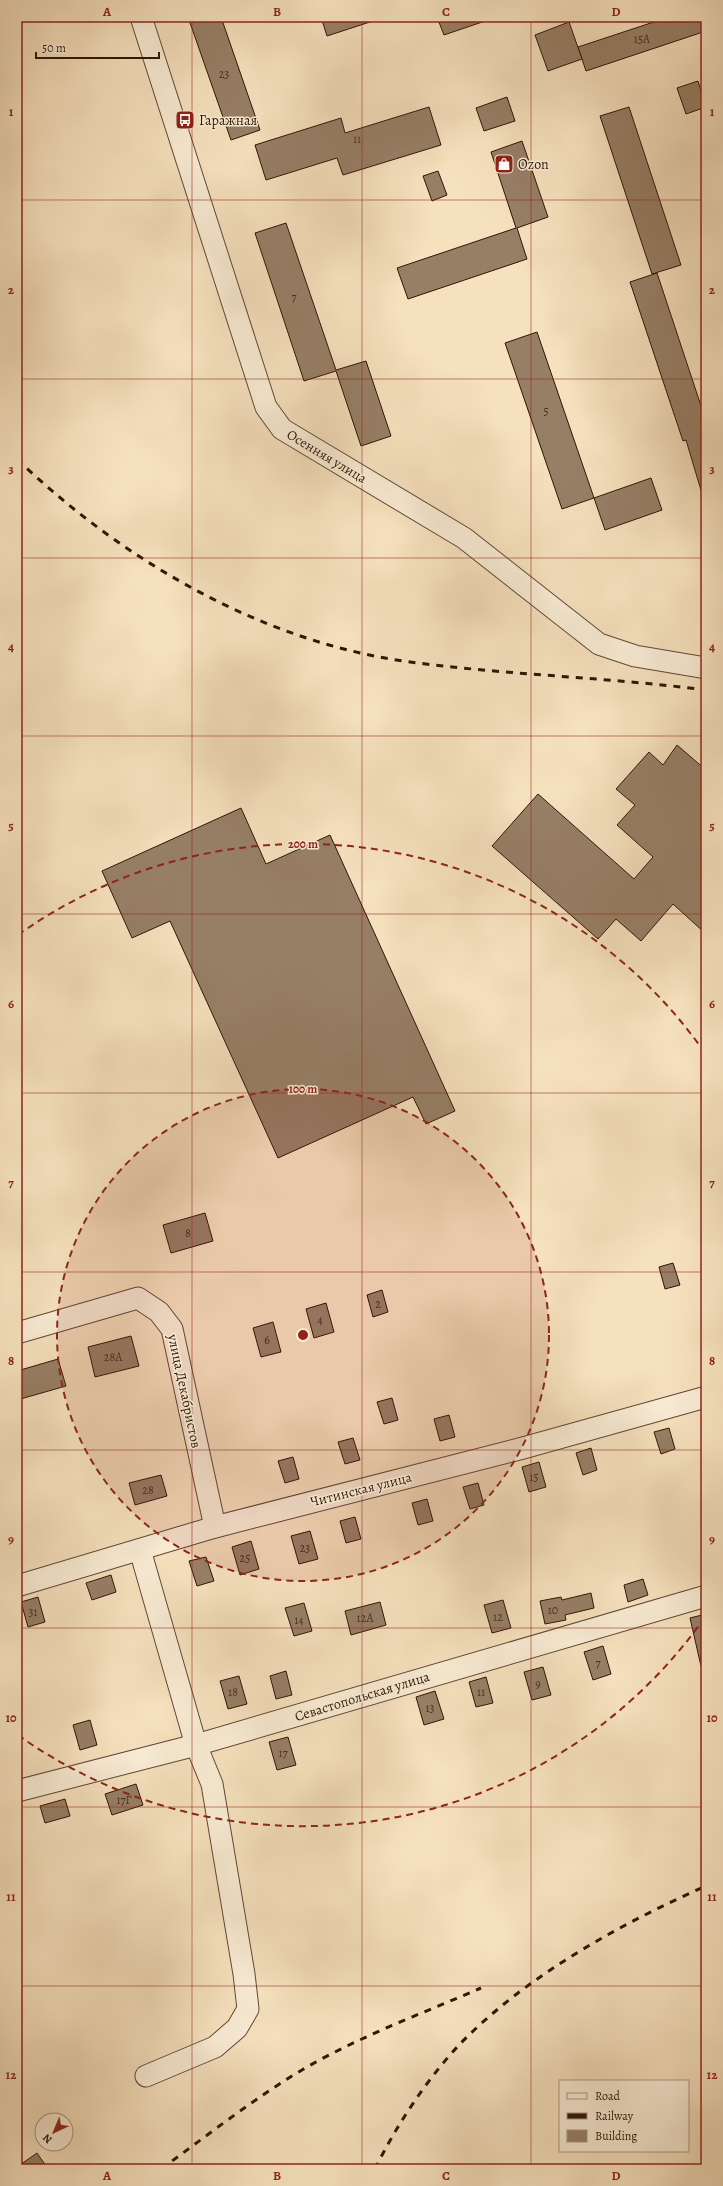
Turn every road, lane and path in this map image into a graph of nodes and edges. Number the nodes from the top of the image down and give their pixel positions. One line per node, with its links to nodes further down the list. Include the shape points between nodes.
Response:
1 (141, 17): 2 (street, Осенняя улица, via 266,407 282,429 464,538 599,644 634,656)
2 (706, 668)
3 (17, 1333): 5 (street, улица Декабристов, via 138,1298 159,1312 172,1329)
4 (706, 1397): 5 (street, Читинская улица, via 523,1448)
5 (215, 1527): 6 (street, Читинская улица)
6 (140, 1550): 7 (street, Читинская улица); 9 (street)
7 (17, 1586)
8 (706, 1596): 9 (street, Севастопольская улица)
9 (196, 1745): 10 (street, Севастопольская улица); 11 (street, via 212,1784 248,2009 237,2028 215,2047)
10 (17, 1791)
11 (146, 2076)

